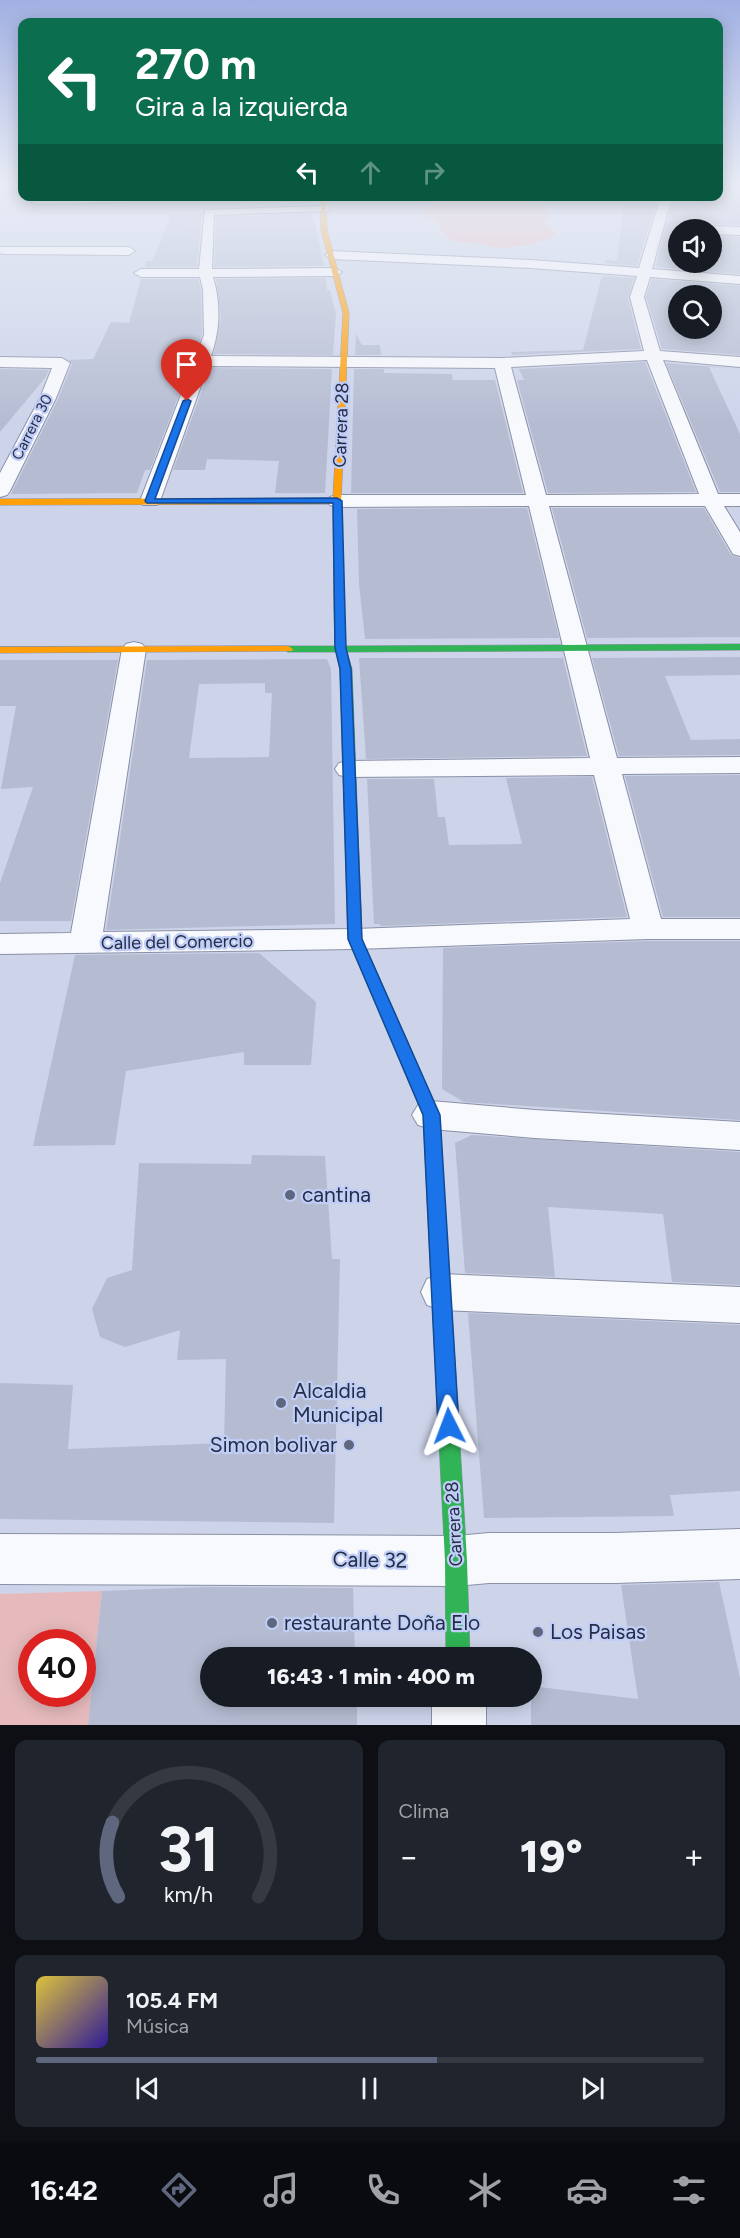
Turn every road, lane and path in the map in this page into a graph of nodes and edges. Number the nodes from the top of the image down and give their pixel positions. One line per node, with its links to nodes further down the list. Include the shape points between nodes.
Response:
1 (206, 264): 5 (street)
2 (333, 264): 6 (main road, Carrera 28)
3 (525, 264): 8 (street)
4 (648, 264): 8 (street)
5 (205, 272): 6 (street); 7 (street); 11 (street, via 210,290 211,336)
6 (335, 272): 14 (main road, Carrera 28, via 346,313)
7 (141, 273)
8 (645, 273): 9 (street); 10 (street, via 637,297)
9 (740, 280)
10 (652, 355): 13 (street); 15 (street); 18 (street)
11 (202, 361): 14 (street); 20 (street)
12 (0, 362): 16 (street, Carrera 30, via 62,363)
13 (740, 362)
14 (343, 363): 15 (street); 21 (main road, Carrera 28)
15 (502, 363): 17 (street)
16 (0, 491)
17 (537, 500): 18 (street); 21 (street); 26 (street)
18 (711, 500): 19 (street); 23 (street)
19 (740, 500)
20 (150, 501): 21 (main road); 22 (main road)
21 (337, 501): 25 (main road, Carrera 28)
22 (0, 502)
23 (740, 550)
24 (740, 647): 26 (main road)
25 (340, 648): 26 (main road); 27 (main road); 31 (main road, Carrera 28, via 346,669)
26 (575, 648): 30 (street)
27 (134, 649): 28 (main road); 35 (street)
28 (0, 650)
29 (740, 765): 30 (street)
30 (605, 766): 31 (street); 32 (street)
31 (349, 769): 34 (main road, Carrera 28)
32 (648, 929): 33 (street, Calle del Comercio); 34 (street, Calle del Comercio)
33 (740, 929)
34 (355, 939): 35 (street, Calle del Comercio); 37 (main road, Carrera 28)
35 (85, 943): 36 (street, Calle del Comercio)
36 (0, 944)
37 (431, 1115): 38 (street); 39 (main road, Carrera 28)
38 (740, 1136)
39 (442, 1292): 40 (street); 43 (main road, Carrera 28)
40 (740, 1305)
41 (740, 1554): 43 (street, Calle 32)
42 (0, 1559): 43 (street, Calle 32)
43 (456, 1561): 44 (main road, Carrera 28)
44 (458, 1647)
45 (459, 1707): 46 (street)
46 (459, 1725)

